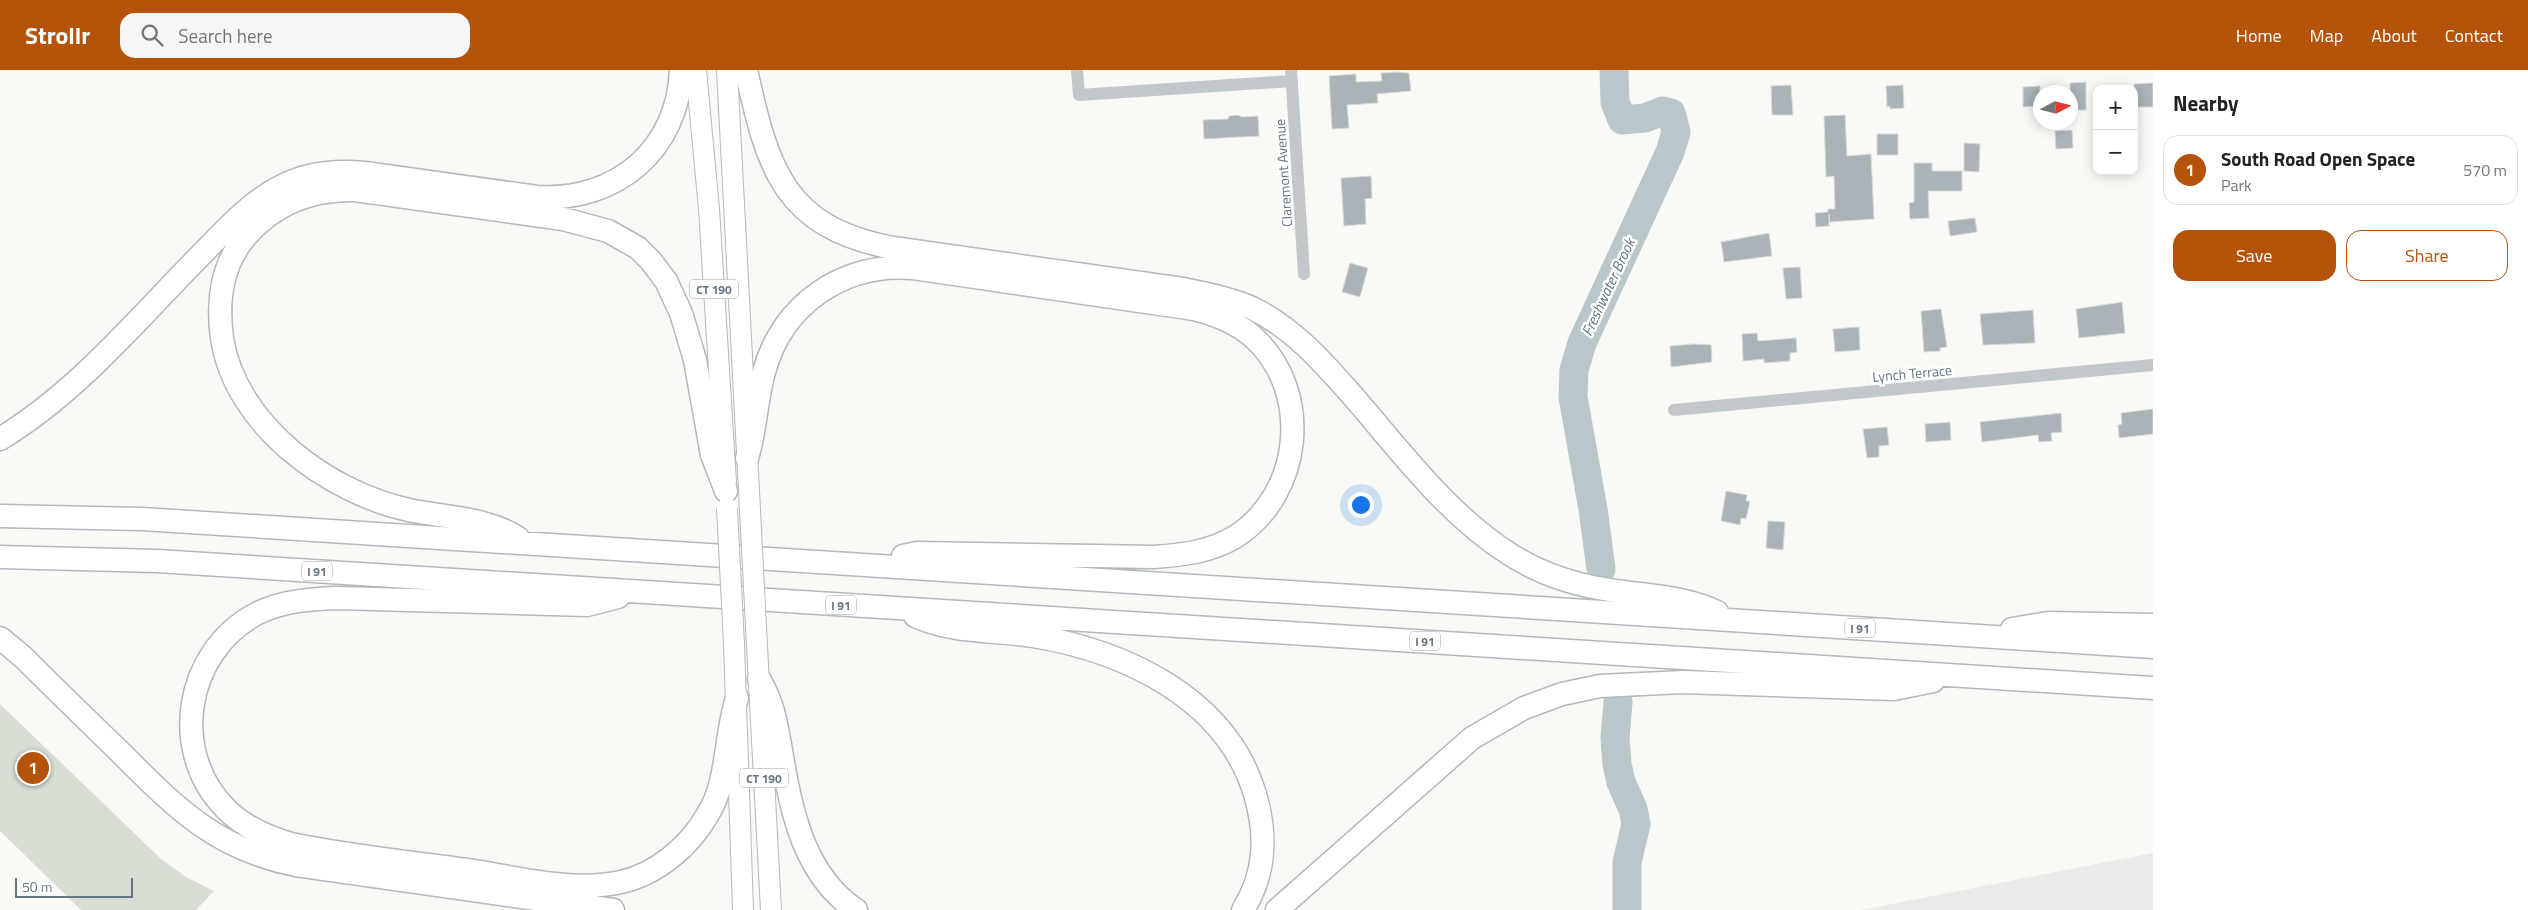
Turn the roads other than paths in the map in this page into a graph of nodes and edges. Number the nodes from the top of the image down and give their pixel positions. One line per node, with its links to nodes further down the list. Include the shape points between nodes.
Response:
1 (681, 70): 10 (highway, via 675,111 656,147 626,175 588,192 564,197 537,197 340,172 308,176 281,186 237,219 73,384 34,417)
2 (696, 70): 12 (main road, CT 190, via 709,209)
3 (727, 70): 11 (main road, CT 190)
4 (746, 70): 19 (highway, via 760,128 778,175 800,206 830,229 886,247 1183,289 1221,297 1250,308 1281,326 1313,351 1450,506 1503,550 1539,570 1571,582 1685,600)
5 (1077, 70): 6 (street, via 1079,95)
6 (1291, 76): 7 (street, Claremont Avenue)
7 (1304, 274)
8 (2153, 365): 9 (street, Lynch Terrace)
9 (1674, 410)
10 (0, 439)
11 (748, 458): 16 (highway, via 764,370 783,326 800,306 822,289 875,269 913,268 1200,310 1223,318 1250,335 1265,350 1280,375 1290,402 1293,431 1282,482 1269,506 1255,520 1235,537 1218,545 1189,554 1154,557 917,553); 25 (main road, CT 190, bridge)
12 (727, 500): 14 (highway, via 712,455 695,360 677,301 651,261 625,240 595,226 563,219 355,190 309,194 271,213 250,231 234,255 224,278 220,308 229,364 258,414 300,458 352,491 408,510 490,524); 28 (main road, CT 190, bridge)
13 (0, 516): 14 (highway, I 91, via 133,518)
14 (525, 543): 16 (highway, I 91)
15 (0, 557): 17 (highway, I 91, via 157,561)
16 (870, 564): 19 (highway, I 91)
17 (634, 592): 18 (highway, I 91); 28 (highway, via 587,605 337,598 298,601 265,610 229,635 209,658 200,675 193,696 191,720 199,768 213,794 235,818 264,835 291,844 561,883 608,884 634,878 657,866 683,846 703,823 720,787)
18 (898, 608): 24 (highway, I 91); 34 (highway, via 942,626 1033,636 1106,653 1149,672 1191,703 1238,755 1259,808 1264,842 1261,867)
19 (1731, 620): 21 (highway, I 91)
20 (2153, 625): 21 (highway, via 2039,624)
21 (1990, 636): 23 (highway, I 91)
22 (0, 638): 30 (highway, via 180,810 213,835 245,851 296,865)
23 (2153, 647)
24 (1951, 675): 26 (highway, I 91); 35 (highway, via 1894,689 1616,684 1580,689 1543,700 1508,715 1472,738)
25 (759, 679): 32 (main road, CT 190); 33 (highway, via 773,707 791,799 810,858 826,884)
26 (2124, 686): 27 (highway, I 91); 29 (highway)
27 (2153, 688)
28 (737, 698): 31 (main road, CT 190)
29 (2153, 700)
30 (613, 910)
31 (743, 910)
32 (771, 910)
33 (856, 910)
34 (1243, 910)
35 (1277, 910)

